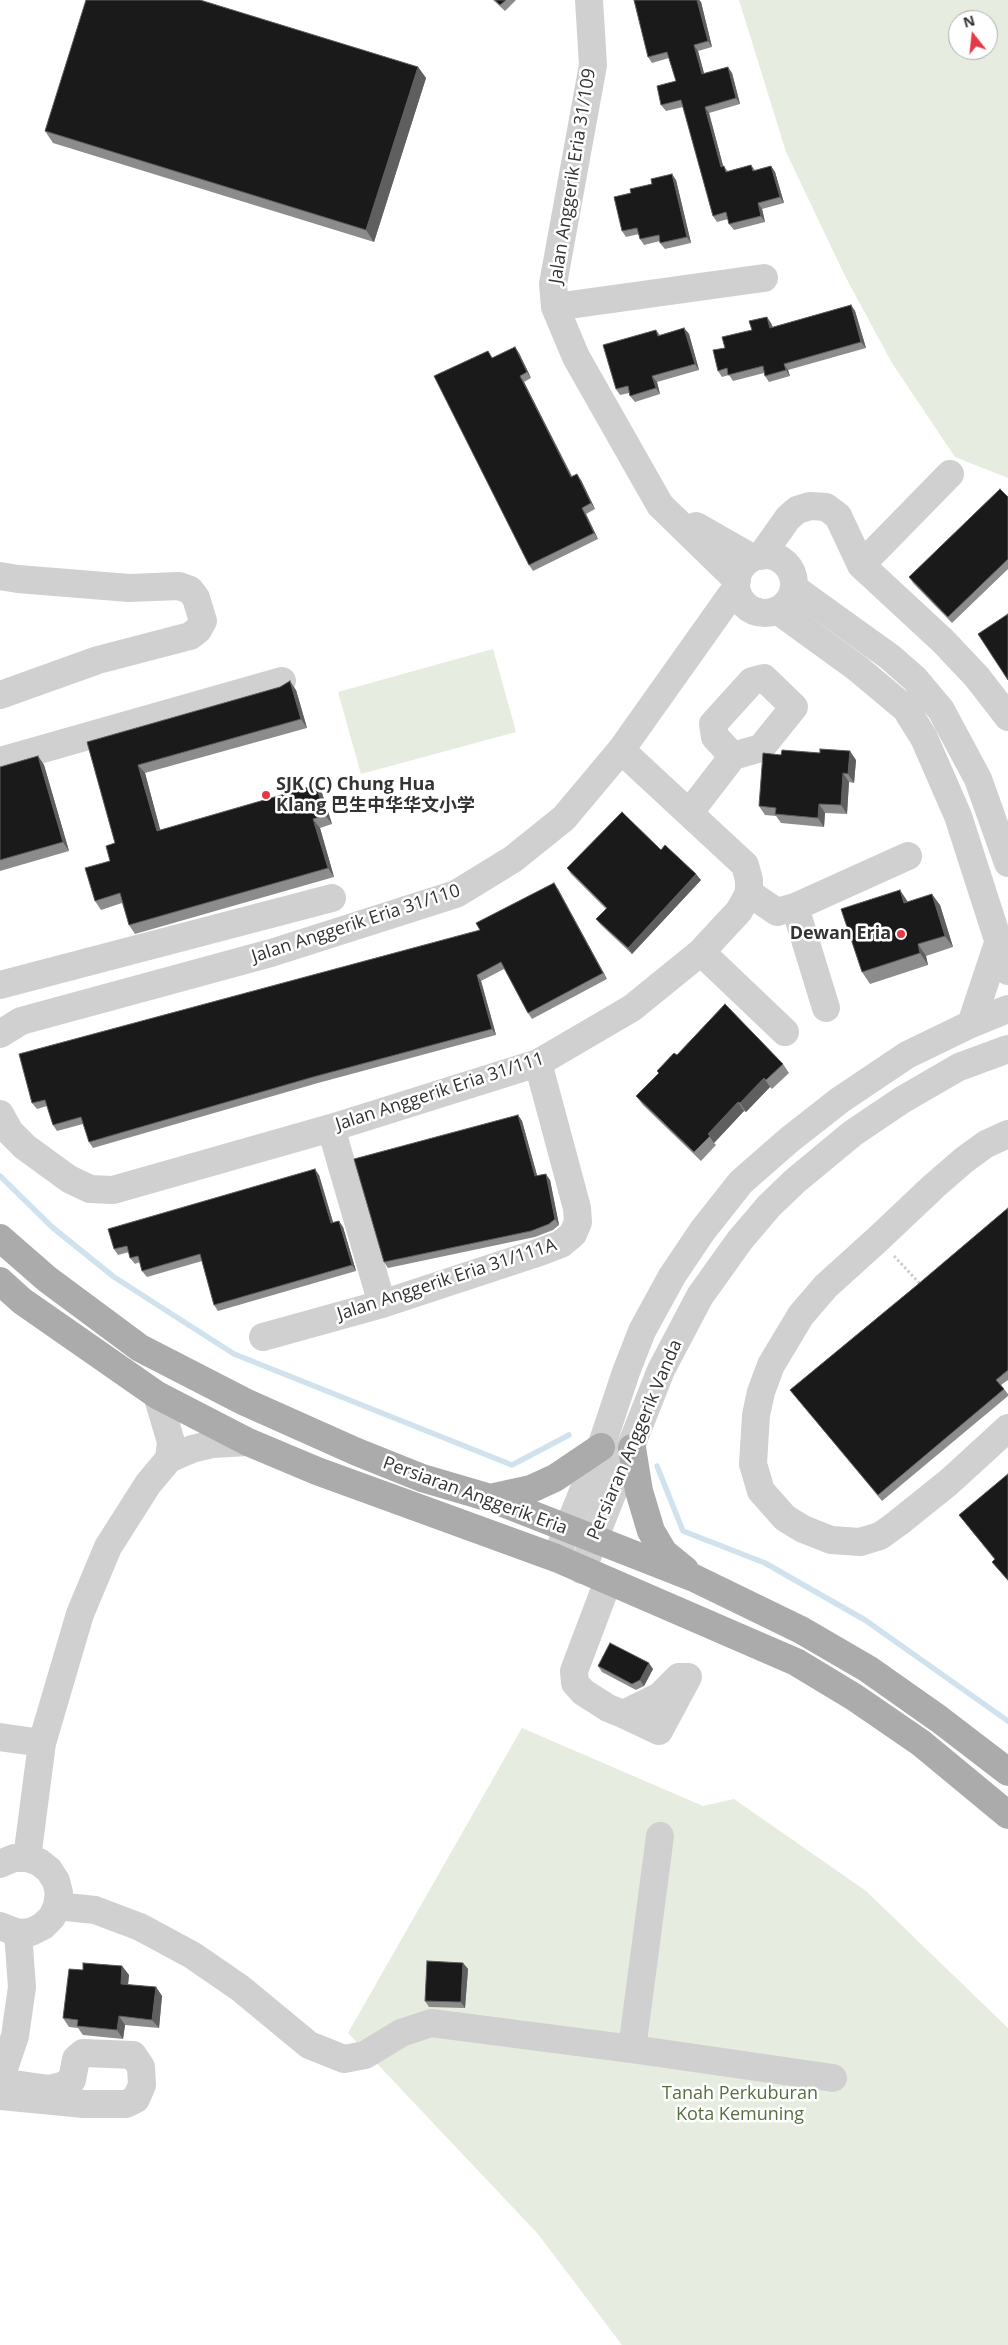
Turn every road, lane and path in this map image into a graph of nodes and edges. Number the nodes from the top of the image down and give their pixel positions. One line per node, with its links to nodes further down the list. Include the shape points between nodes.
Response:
1 (589, 0): 3 (street, Jalan Anggerik Eria 31/109, via 593,65 553,284)
2 (764, 278): 3 (street)
3 (555, 307): 6 (street, Jalan Anggerik Eria 31/109, via 576,357 660,505)
4 (950, 474): 5 (street)
5 (861, 565): 6 (street, Jalan Anggerik Eria 31/110, via 838,516 826,508 810,506 788,518); 12 (street, via 943,641)
6 (747, 570): 8 (street, via 778,558 786,563 794,579); 9 (street, via 739,596 751,609 768,613); 13 (street, Jalan Anggerik Eria 31/110)
7 (0, 576): 11 (street, via 129,588 179,586 190,590 200,607 203,621 190,636 98,660)
8 (794, 588): 9 (street, via 788,601); 18 (street, via 890,657 915,679 941,710 978,779)
9 (777, 610): 22 (street, via 906,709 924,738 948,790)
10 (282, 681): 15 (street)
11 (0, 695)
12 (1008, 717)
13 (621, 750): 16 (street); 30 (street, Jalan Anggerik Eria 31/110, via 564,818 513,859 456,894 271,953 21,1021)
14 (733, 756): 16 (street)
15 (0, 761)
16 (690, 812): 19 (street, via 745,865)
17 (908, 856): 21 (street)
18 (1008, 863)
19 (749, 893): 21 (street, via 776,912); 23 (street, Jalan Anggerik Eria 31/111, via 739,911)
20 (332, 898): 25 (street)
21 (795, 907): 26 (street)
22 (998, 943): 24 (street); 28 (street)
23 (701, 952): 29 (street); 32 (street, Jalan Anggerik Eria 31/111, via 632,1008)
24 (1008, 971)
25 (0, 985)
26 (826, 1008)
27 (1008, 1010): 28 (street, Persiaran Anggerik Vanda)
28 (971, 1024): 45 (street, Persiaran Anggerik Vanda, via 907,1055 840,1100 742,1182 703,1230 672,1276 642,1331)
29 (786, 1032)
30 (0, 1034)
31 (1008, 1049): 46 (street, Persiaran Anggerik Vanda, via 959,1067 902,1100 820,1158 770,1206 723,1262 700,1296 661,1370)
32 (538, 1063): 34 (street, Jalan Anggerik Eria 31/111); 40 (street, Jalan Anggerik Eria 31/111A, via 577,1208 578,1222 573,1234 561,1244 540,1252)
33 (0, 1114): 34 (street, Jalan Anggerik Eria 31/111, via 10,1132 25,1147 69,1179 90,1189 113,1190)
34 (330, 1128): 40 (street)
35 (1008, 1134): 37 (street, via 986,1144 964,1160)
36 (0, 1238): 48 (main road, Persiaran Anggerik Eria, via 47,1279 140,1348 245,1402 357,1452 422,1478)
37 (878, 1239): 39 (path); 43 (street, via 826,1286 801,1315 771,1365 756,1415 753,1464 761,1491 785,1518 802,1529 832,1540 860,1542 880,1536 949,1482)
38 (0, 1281): 42 (main road, Persiaran Anggerik Eria, via 22,1301)
39 (924, 1289)
40 (382, 1304): 41 (street, Jalan Anggerik Eria 31/111A)
41 (263, 1337)
42 (157, 1396): 44 (main road, Persiaran Anggerik Eria); 47 (street, via 171,1442)
43 (1008, 1428)
44 (248, 1442): 47 (street, via 212,1444); 51 (main road, Persiaran Anggerik Eria, via 316,1471)
45 (601, 1446): 48 (main road, via 554,1478 531,1489); 49 (street, Persiaran Anggerik Vanda)
46 (632, 1448): 50 (street, Persiaran Anggerik Vanda); 53 (main road, via 639,1491 652,1531 664,1553)
47 (168, 1459): 57 (street, via 108,1547 80,1614)
48 (490, 1498): 49 (main road, Persiaran Anggerik Eria)
49 (568, 1530): 50 (main road, Persiaran Anggerik Eria); 51 (street, Persiaran Anggerik Vanda)
50 (593, 1540): 52 (street, Persiaran Anggerik Vanda); 53 (main road, Persiaran Anggerik Eria)
51 (556, 1558): 52 (main road, Persiaran Anggerik Eria)
52 (582, 1570): 54 (main road, Persiaran Anggerik Eria)
53 (694, 1578): 58 (main road, Persiaran Anggerik Eria, via 801,1630 868,1669 939,1718)
54 (608, 1581): 55 (street, via 574,1671 575,1683 583,1692); 59 (main road, Persiaran Anggerik Eria, via 796,1662 920,1743)
55 (623, 1714): 55 (street, via 660,1696 679,1677 688,1677 659,1731)
56 (0, 1737): 57 (street)
57 (42, 1743): 61 (street)
58 (1008, 1772)
59 (1008, 1815)
60 (660, 1836): 65 (street)
61 (27, 1858): 62 (street, via 14,1858); 63 (street, via 49,1870 56,1881)
62 (0, 1864)
63 (58, 1906): 64 (street, via 52,1917 31,1932); 65 (street, via 95,1910 140,1927 192,1955 240,1988 309,2045 344,2059 364,2055 401,2033 430,2023)
64 (9, 1930): 68 (street, via 22,1987 15,2036)
65 (632, 2049): 66 (street)
66 (833, 2078)
67 (72, 2080): 68 (street, via 49,2089); 70 (street, via 74,2090); 70 (street, via 76,2058 83,2053 133,2055 141,2067 142,2084 136,2099 126,2104)
68 (0, 2081)
69 (0, 2096): 70 (street)
70 (84, 2104)

